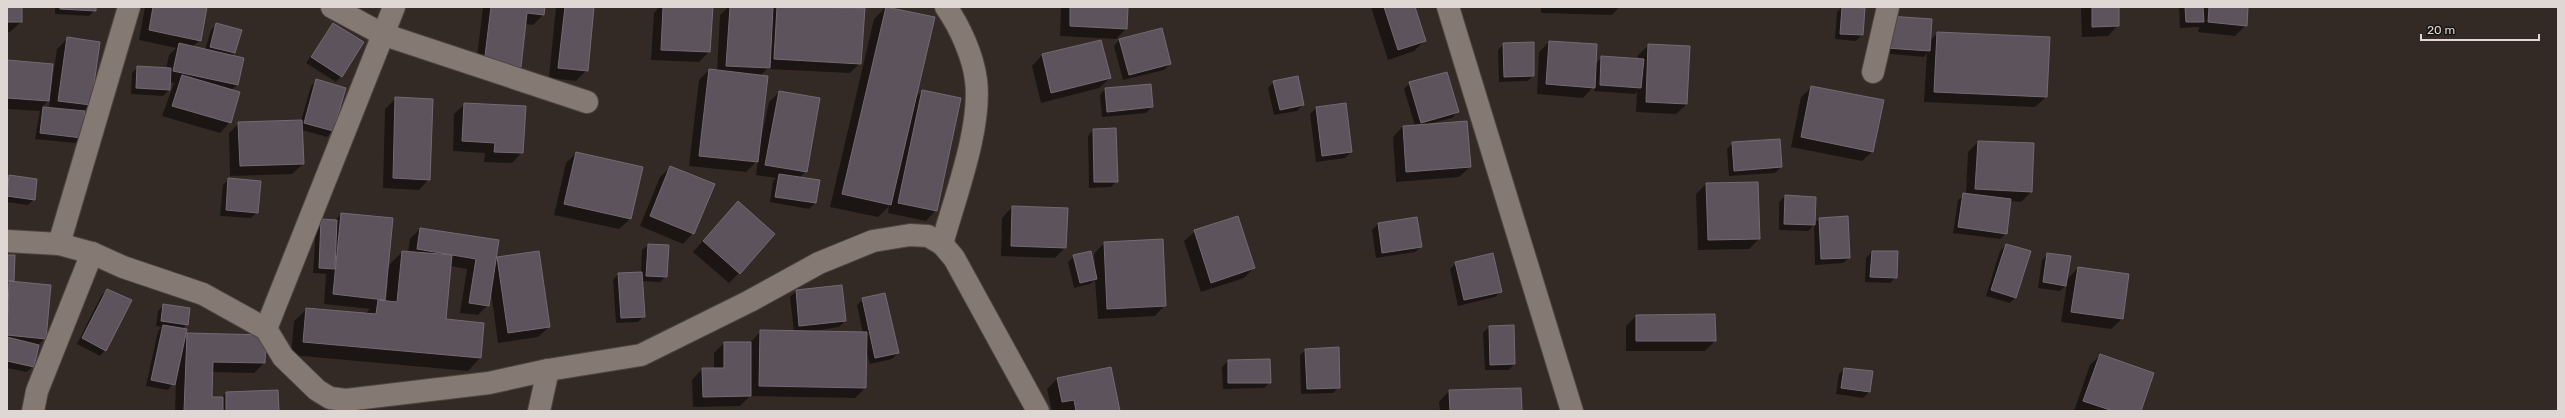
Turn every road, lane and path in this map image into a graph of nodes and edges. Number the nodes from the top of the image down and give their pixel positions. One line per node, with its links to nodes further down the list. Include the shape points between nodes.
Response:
1 (129, 7): 11 (street)
2 (332, 7): 7 (street)
3 (394, 7): 7 (street)
4 (946, 7): 12 (street, via 966,46 976,80 976,110 968,151)
5 (1448, 7): 19 (street)
6 (1888, 7): 8 (street)
7 (382, 34): 9 (street); 14 (street)
8 (1873, 72)
9 (587, 102)
10 (7, 241): 11 (street)
11 (59, 244): 13 (street)
12 (942, 244): 15 (street, via 928,236 910,235 873,241 819,262 750,301 641,355); 18 (street, via 954,258)
13 (92, 253): 14 (street, via 123,267 203,294); 16 (street, via 37,391)
14 (266, 329): 15 (street, via 283,357 301,377 330,398 346,400 489,383)
15 (548, 370): 17 (street)
16 (33, 411)
17 (539, 411)
18 (1038, 411)
19 (1572, 411)

